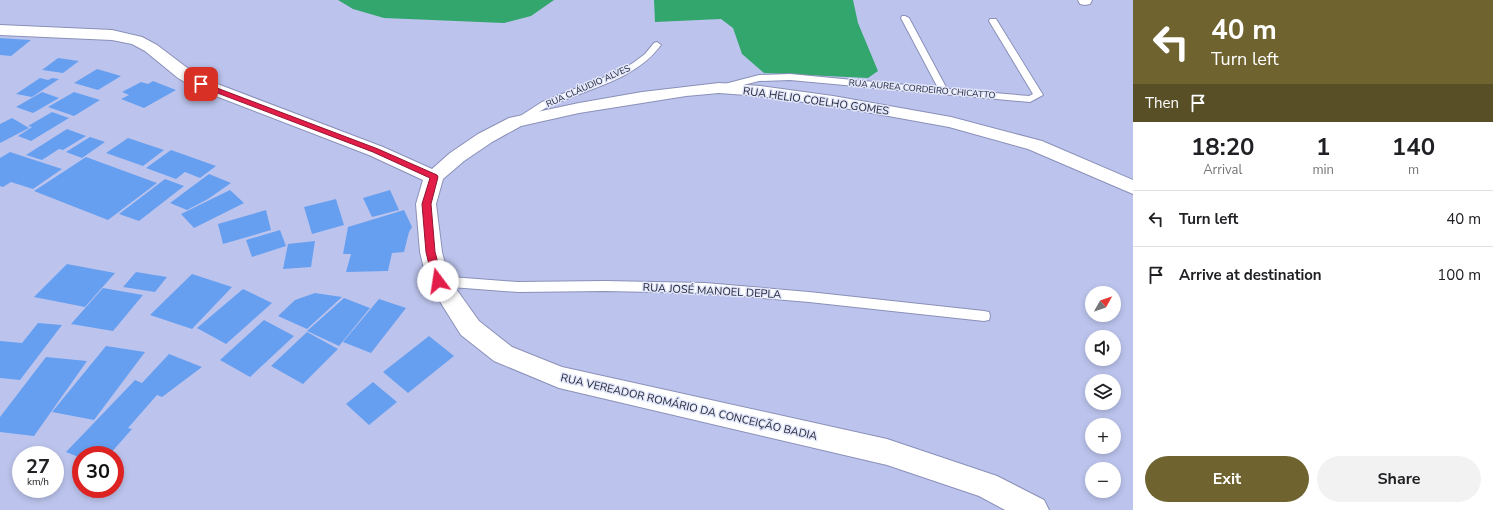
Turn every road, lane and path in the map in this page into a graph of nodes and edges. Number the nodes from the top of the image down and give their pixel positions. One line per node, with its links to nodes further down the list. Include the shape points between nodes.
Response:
1 (905, 18): 6 (lane)
2 (993, 21): 6 (lane, RUA AUREA CORDEIRO CHICATTO, via 1038,95 1030,99)
3 (0, 30): 8 (street, via 112,35 137,40 201,84 376,150)
4 (657, 45): 7 (lane, RUA CLÁUDIO ALVES, via 641,62 617,75 548,103)
5 (719, 88): 6 (lane, RUA AUREA CORDEIRO CHICATTO, via 759,78 790,77); 7 (street, RUA HELIO COELHO GOMES, via 642,97); 9 (street, RUA HELIO COELHO GOMES, via 833,101 951,122 1035,145)
6 (944, 91)
7 (515, 122): 8 (street, RUA HELIO COELHO GOMES, via 457,157)
8 (434, 177): 10 (street, RUA VEREADOR ROMÁRIO DA CONCEIÇÃO BADIA, via 426,204 431,252)
9 (1133, 188)
10 (438, 281): 11 (lane, RUA JOSÉ MANOEL DEPLA, via 518,287 706,288); 12 (street, RUA VEREADOR ROMÁRIO DA CONCEIÇÃO BADIA, via 470,328 504,354 559,377 887,452 986,484)
11 (984, 316)
12 (1034, 510)

